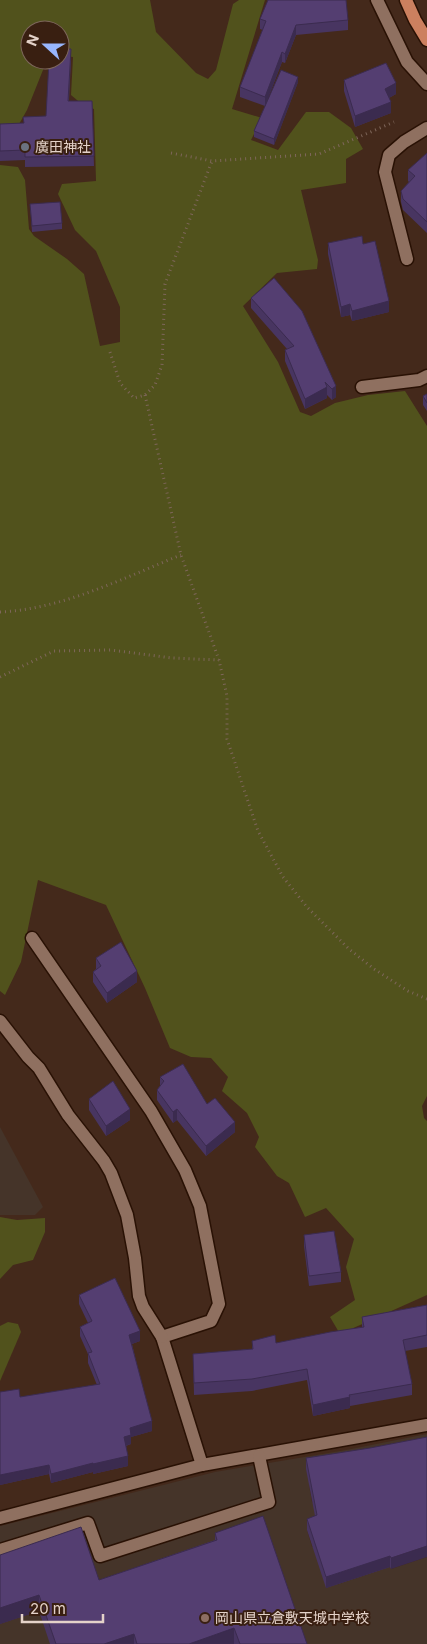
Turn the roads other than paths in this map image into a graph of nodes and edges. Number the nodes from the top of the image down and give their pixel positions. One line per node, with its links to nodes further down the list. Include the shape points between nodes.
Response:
1 (378, 0): 4 (street, via 407,62)
2 (406, 0): 3 (main road)
3 (427, 40)
4 (427, 84)
5 (427, 128): 6 (street, via 389,155 385,172)
6 (407, 258)
7 (427, 376): 8 (street, via 419,380)
8 (362, 387)
9 (32, 938): 11 (street, via 151,1111 185,1170 200,1206 219,1304 211,1321)
10 (0, 1021): 11 (street, via 38,1068 111,1173 127,1216 139,1296)
11 (162, 1337): 14 (street)
12 (427, 1425): 13 (street)
13 (259, 1456): 14 (street); 16 (street, via 269,1502 100,1556 88,1524)
14 (202, 1466): 15 (street)
15 (0, 1518)
16 (0, 1550)

